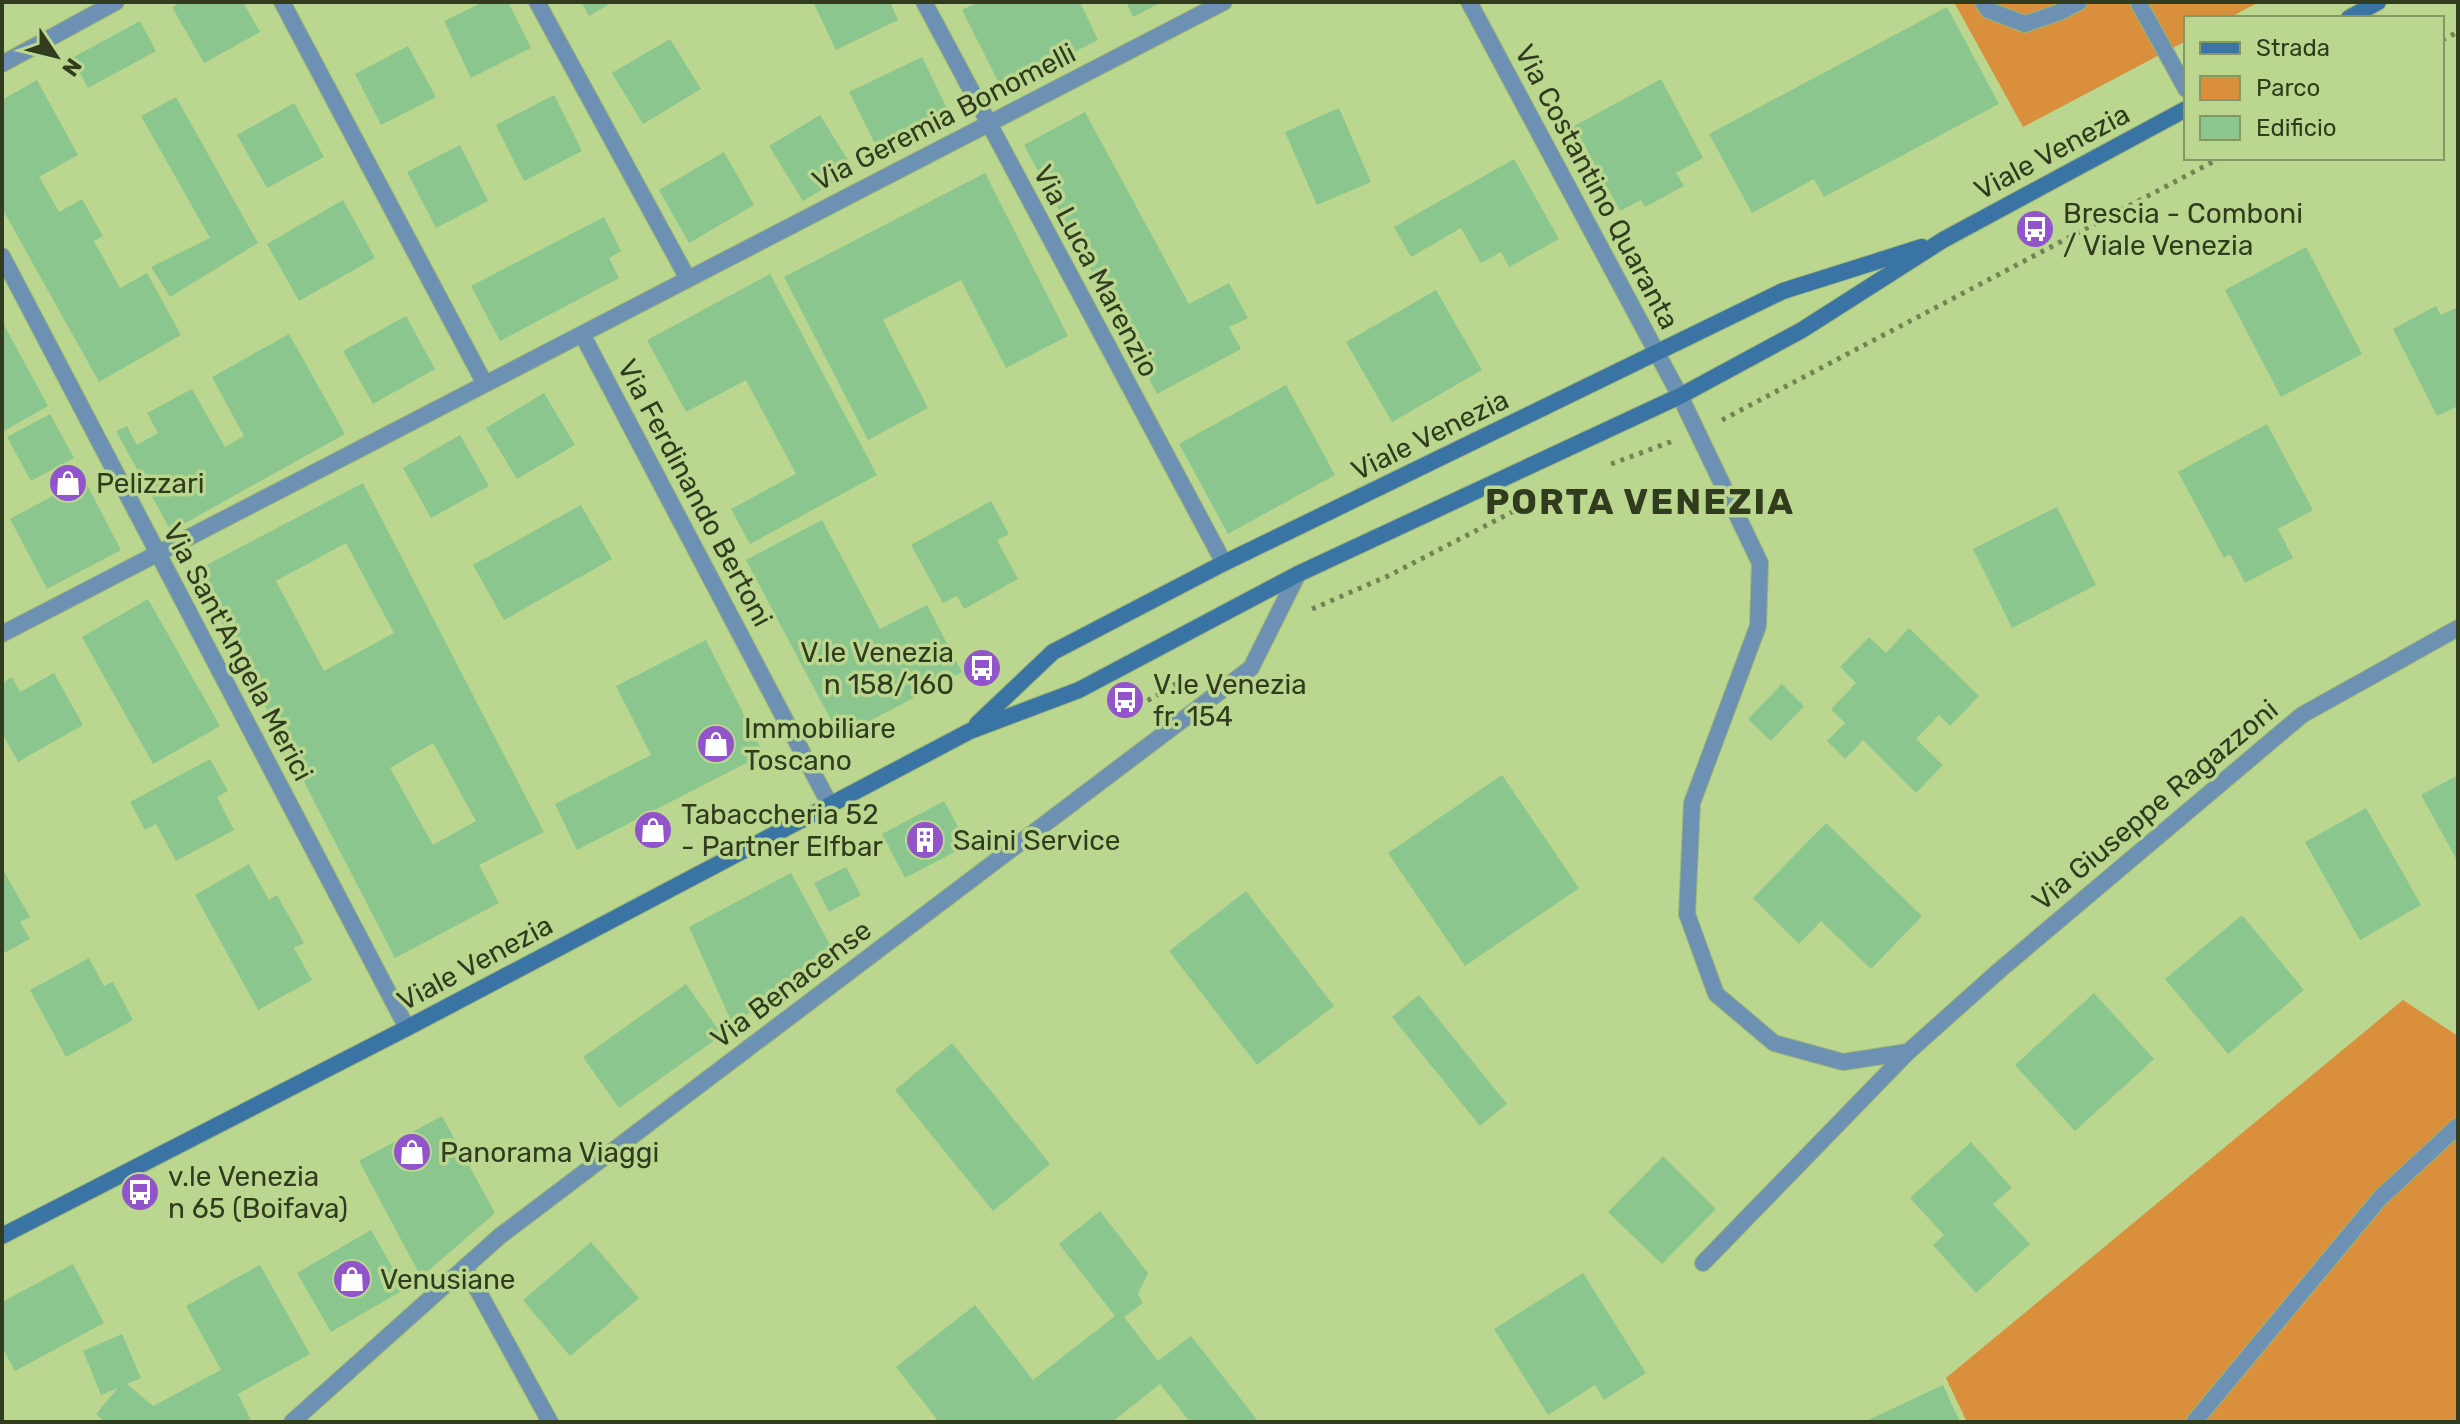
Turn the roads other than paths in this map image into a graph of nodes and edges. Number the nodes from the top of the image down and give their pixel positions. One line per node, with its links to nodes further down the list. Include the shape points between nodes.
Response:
1 (116, 2): 12 (street)
2 (282, 2): 21 (street)
3 (537, 2): 18 (street)
4 (924, 2): 15 (street, Via Luca Marenzio)
5 (1224, 2): 15 (street, Via Geremia Bonomelli)
6 (1469, 2): 20 (street, Via Costantino Quaranta)
7 (1983, 2): 8 (street, via 1988,10 2025,24)
8 (2079, 2)
9 (2138, 2): 13 (street)
10 (2378, 2): 11 (street)
11 (2353, 16)
12 (2, 64)
13 (2184, 85)
14 (2184, 110): 16 (street, Viale Venezia)
15 (987, 125): 18 (street, Via Geremia Bonomelli); 24 (street, Via Luca Marenzio)
16 (1943, 240): 20 (street, Viale Venezia, via 1783,291); 22 (street, Viale Venezia, via 1802,330)
17 (2, 256): 23 (street, Via Sant'Angela Merici)
18 (688, 279): 19 (street, Via Geremia Bonomelli)
19 (582, 334): 21 (street, Via Geremia Bonomelli); 29 (street, Via Ferdinando Bertoni)
20 (1657, 355): 22 (street, Via Costantino Quaranta); 24 (street, Viale Venezia)
21 (485, 384): 23 (street, Via Geremia Bonomelli)
22 (1680, 396): 25 (street, Viale Venezia); 31 (street, via 1760,563 1758,626 1692,803 1687,914 1716,994 1774,1043 1843,1062)
23 (157, 553): 27 (street, Via Geremia Bonomelli); 30 (street, Via Sant'Angela Merici)
24 (1224, 563): 28 (street, Viale Venezia, via 1053,652)
25 (1298, 574): 28 (street, Viale Venezia, via 1079,690); 35 (street, Via Benacense, via 1251,668)
26 (2458, 628): 31 (street, Via Giuseppe Ragazzoni, via 2302,715)
27 (2, 634)
28 (970, 731): 29 (street, Viale Venezia)
29 (830, 805): 30 (street, Viale Venezia)
30 (407, 1028): 33 (street, Viale Venezia)
31 (1908, 1052): 34 (street, Via Giuseppe Ragazzoni)
32 (2458, 1126): 38 (street, via 2380,1198)
33 (2, 1236)
34 (1703, 1263)
35 (465, 1267): 36 (street, Via Benacense); 37 (street)
36 (292, 1422)
37 (550, 1422)
38 (2194, 1422)

